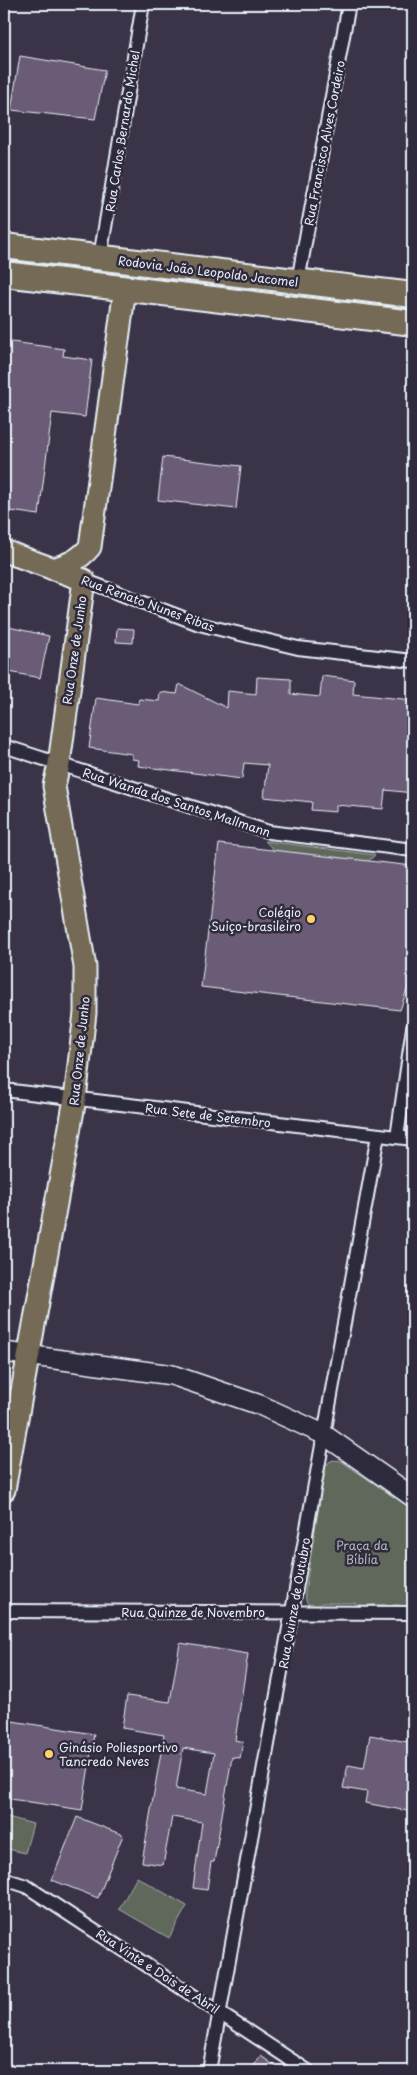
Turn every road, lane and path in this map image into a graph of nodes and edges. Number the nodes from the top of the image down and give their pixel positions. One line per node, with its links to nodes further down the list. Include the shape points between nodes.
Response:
1 (143, 4): 4 (street, Rua Carlos Bernardo Michel)
2 (349, 4): 6 (street, Rua Francisco Alves Cordeiro)
3 (4, 246): 4 (highway, Rodovia João Leopoldo Jacomel)
4 (100, 258): 6 (highway, Rodovia João Leopoldo Jacomel)
5 (4, 274): 7 (highway)
6 (298, 281): 8 (highway, Rodovia João Leopoldo Jacomel)
7 (125, 288): 9 (highway); 11 (main road, via 90,547 76,561)
8 (413, 295)
9 (413, 323)
10 (4, 551): 11 (main road, Rua Renato Nunes Ribas)
11 (53, 569): 12 (main road, Rua Renato Nunes Ribas)
12 (84, 580): 13 (street, Rua Renato Nunes Ribas, via 208,626 298,648); 15 (main road, Rua Onze de Junho)
13 (413, 661)
14 (4, 746): 15 (street, Rua Wanda dos Santos Mallmann)
15 (59, 764): 16 (street, Rua Wanda dos Santos Mallmann, via 269,832); 19 (main road, Rua Onze de Junho, via 54,786 86,974 85,1014)
16 (413, 850)
17 (413, 1028): 21 (street)
18 (4, 1090): 19 (street, Rua Sete de Setembro)
19 (74, 1099): 20 (street, Rua Sete de Setembro); 24 (main road, Rua Onze de Junho)
20 (378, 1135): 21 (street, Rua Sete de Setembro); 25 (street, Rua Quinze de Outubro)
21 (397, 1137): 22 (street, Rua Sete de Setembro)
22 (413, 1138)
23 (4, 1352): 24 (street)
24 (28, 1354): 25 (street, via 172,1374 260,1405); 26 (main road, Rua Onze de Junho)
25 (323, 1434): 27 (street); 29 (street, Rua Quinze de Outubro)
26 (4, 1490)
27 (413, 1497)
28 (4, 1611): 29 (street, Rua Quinze de Novembro)
29 (292, 1612): 30 (street, Rua Quinze de Novembro); 32 (street, Rua Quinze de Outubro)
30 (413, 1613)
31 (4, 1879): 32 (street, Rua Vinte e Dois de Abril, via 26,1886)
32 (220, 2012): 33 (street, Rua Quinze de Outubro); 34 (street, Rua Vinte e Dois de Abril)
33 (209, 2071)
34 (308, 2071)

